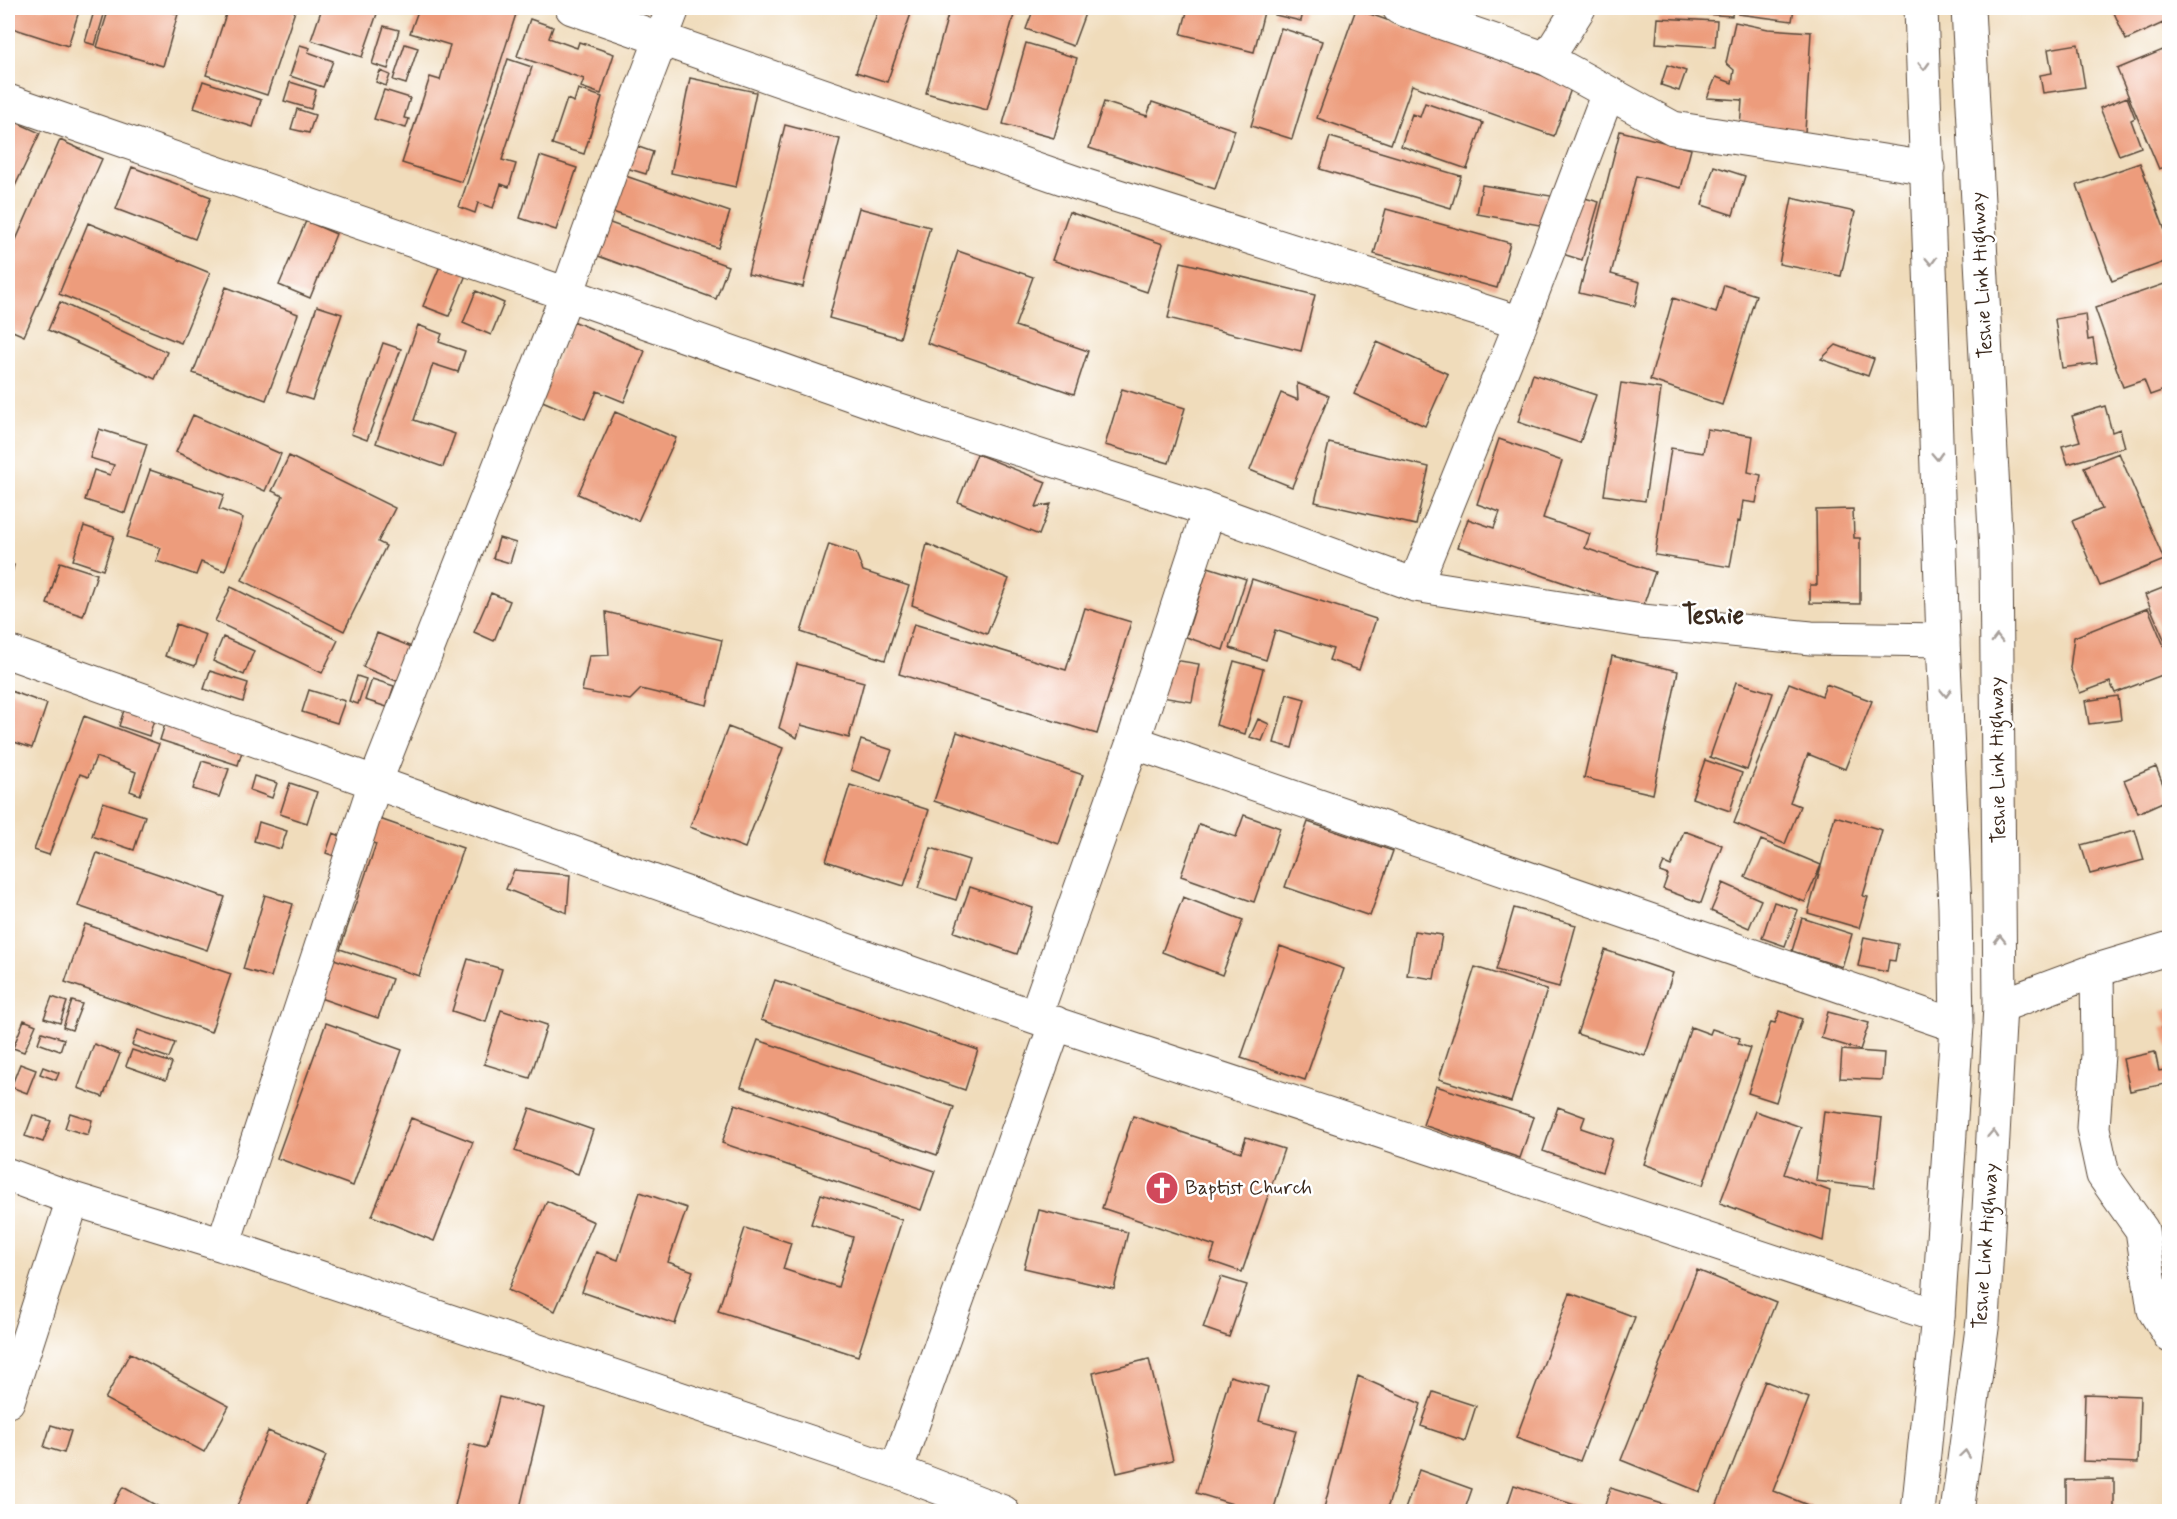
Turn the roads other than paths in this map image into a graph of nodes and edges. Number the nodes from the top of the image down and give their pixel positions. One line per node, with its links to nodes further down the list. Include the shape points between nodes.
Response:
1 (572, 8): 7 (street)
2 (673, 8): 7 (street)
3 (1399, 8): 8 (street)
4 (1578, 8): 8 (street)
5 (1922, 8): 11 (street, one-way to 11)
6 (1968, 8): 22 (street, Teshie Link Highway, one-way to 6, via 1996,551)
7 (662, 40): 12 (street); 13 (street, via 1077,183)
8 (1548, 59): 9 (street)
9 (1608, 93): 11 (street, via 1672,128); 13 (street)
10 (8, 101): 12 (street)
11 (1928, 168): 16 (street, one-way to 16)
12 (567, 294): 14 (street, via 884,406); 19 (street)
13 (1521, 323): 15 (street)
14 (1209, 510): 15 (street); 18 (street)
15 (1415, 585): 16 (street, via 1654,622 1811,638)
16 (1943, 640): 24 (street, one-way to 24)
17 (8, 652): 19 (street)
18 (1133, 742): 23 (street); 24 (street)
19 (375, 783): 23 (street); 27 (street)
20 (2169, 948): 21 (street)
21 (2097, 970): 22 (street); 29 (street, via 2098,1054 2093,1128 2103,1175 2142,1230 2154,1310)
22 (2000, 1006): 34 (street, Teshie Link Highway, one-way to 22, via 1983,1321)
23 (1045, 1020): 28 (street); 31 (street)
24 (1957, 1026): 28 (street)
25 (8, 1175): 26 (street)
26 (73, 1199): 27 (street); 30 (street)
27 (223, 1245): 31 (street)
28 (1938, 1316): 33 (street)
29 (2169, 1336)
30 (8, 1401)
31 (896, 1471): 32 (street)
32 (1003, 1512)
33 (1918, 1512)
34 (1958, 1512)

